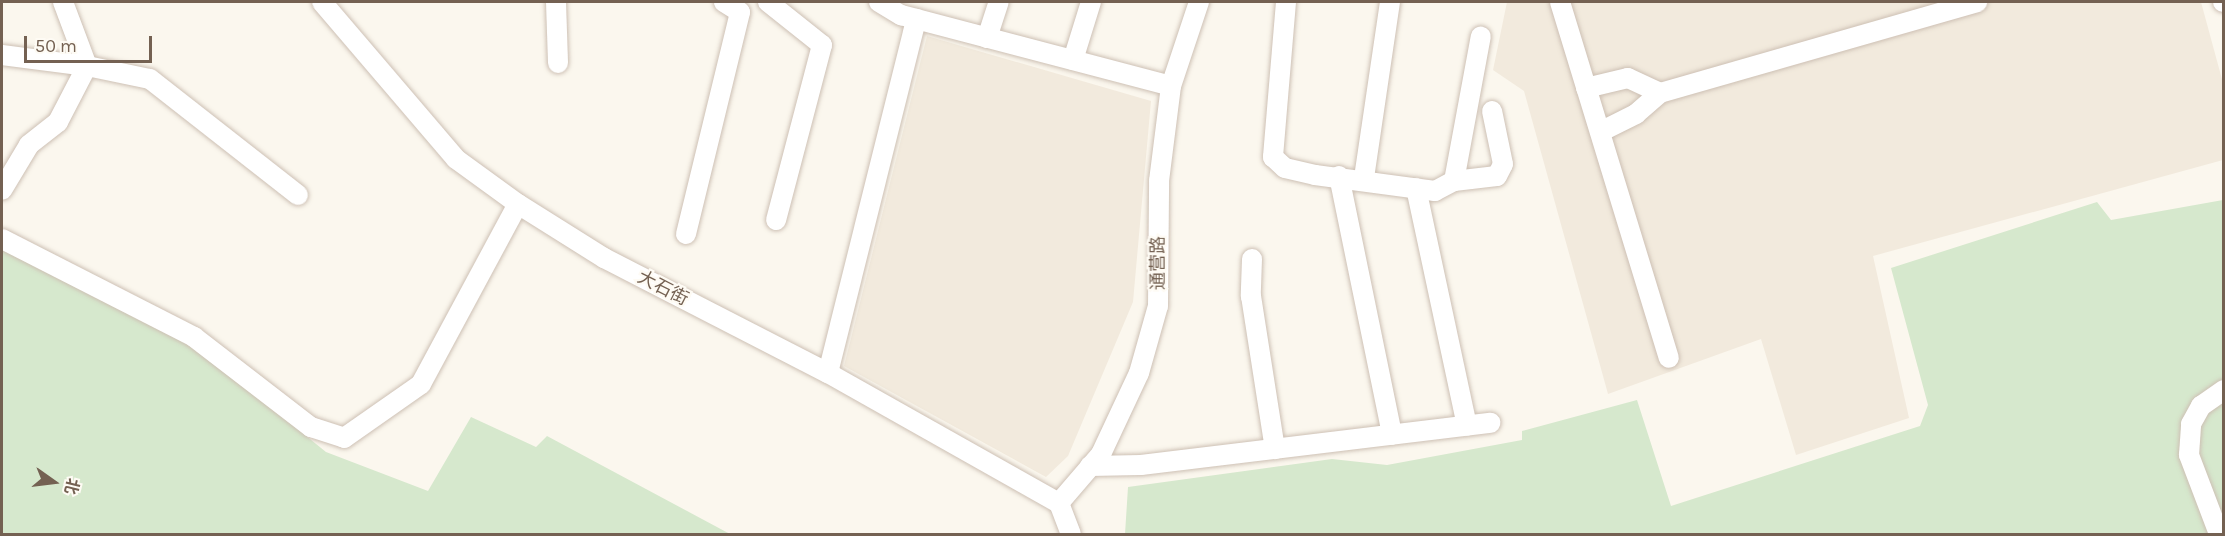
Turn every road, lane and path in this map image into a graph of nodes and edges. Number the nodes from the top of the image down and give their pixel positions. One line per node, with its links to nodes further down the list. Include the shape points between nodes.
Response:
1 (63, 2): 20 (street)
2 (322, 2): 32 (street, 大石街, via 456,159)
3 (556, 2): 19 (street)
4 (724, 2): 34 (street, via 740,12)
5 (768, 2): 33 (street, via 822,45)
6 (879, 2): 14 (street)
7 (999, 2): 16 (street)
8 (1091, 2): 18 (street)
9 (1199, 2): 21 (street, 通营路)
10 (1286, 2): 26 (street, via 1273,157 1285,168)
11 (1390, 2): 27 (street)
12 (1560, 2): 22 (street)
13 (1977, 2): 23 (street)
14 (908, 12): 16 (street); 38 (street)
15 (1481, 36): 28 (street)
16 (987, 38): 18 (street)
17 (2, 55): 20 (street)
18 (1074, 60): 21 (street)
19 (558, 63)
20 (87, 66): 30 (street, via 58,122 29,145); 31 (street, via 150,79)
21 (1171, 86): 44 (street, 通营路, via 1159,181 1158,306 1139,373)
22 (1586, 88): 23 (street, via 1628,78); 25 (street)
23 (1660, 93): 25 (street, via 1636,114)
24 (1492, 111): 28 (street, via 1503,164 1497,176)
25 (1600, 132): 37 (street)
26 (1340, 176): 27 (street); 42 (street)
27 (1364, 178): 29 (street)
28 (1454, 181): 29 (street, via 1435,191)
29 (1416, 188): 41 (street)
30 (2, 190)
31 (298, 195)
32 (518, 204): 35 (street, via 421,384 344,438 311,427 194,337); 38 (street, 大石街, via 604,258)
33 (776, 220)
34 (686, 234)
35 (2, 239)
36 (1252, 258): 43 (street, via 1251,296)
37 (1669, 357)
38 (828, 373): 45 (street, 大石街)
39 (2223, 390): 47 (street, via 2201,406 2191,424 2189,455)
40 (1490, 423): 41 (street)
41 (1467, 426): 42 (street)
42 (1392, 435): 43 (street)
43 (1275, 449): 44 (street)
44 (1090, 466): 45 (street, 通营路)
45 (1059, 503): 46 (street)
46 (1071, 534)
47 (2219, 534)

